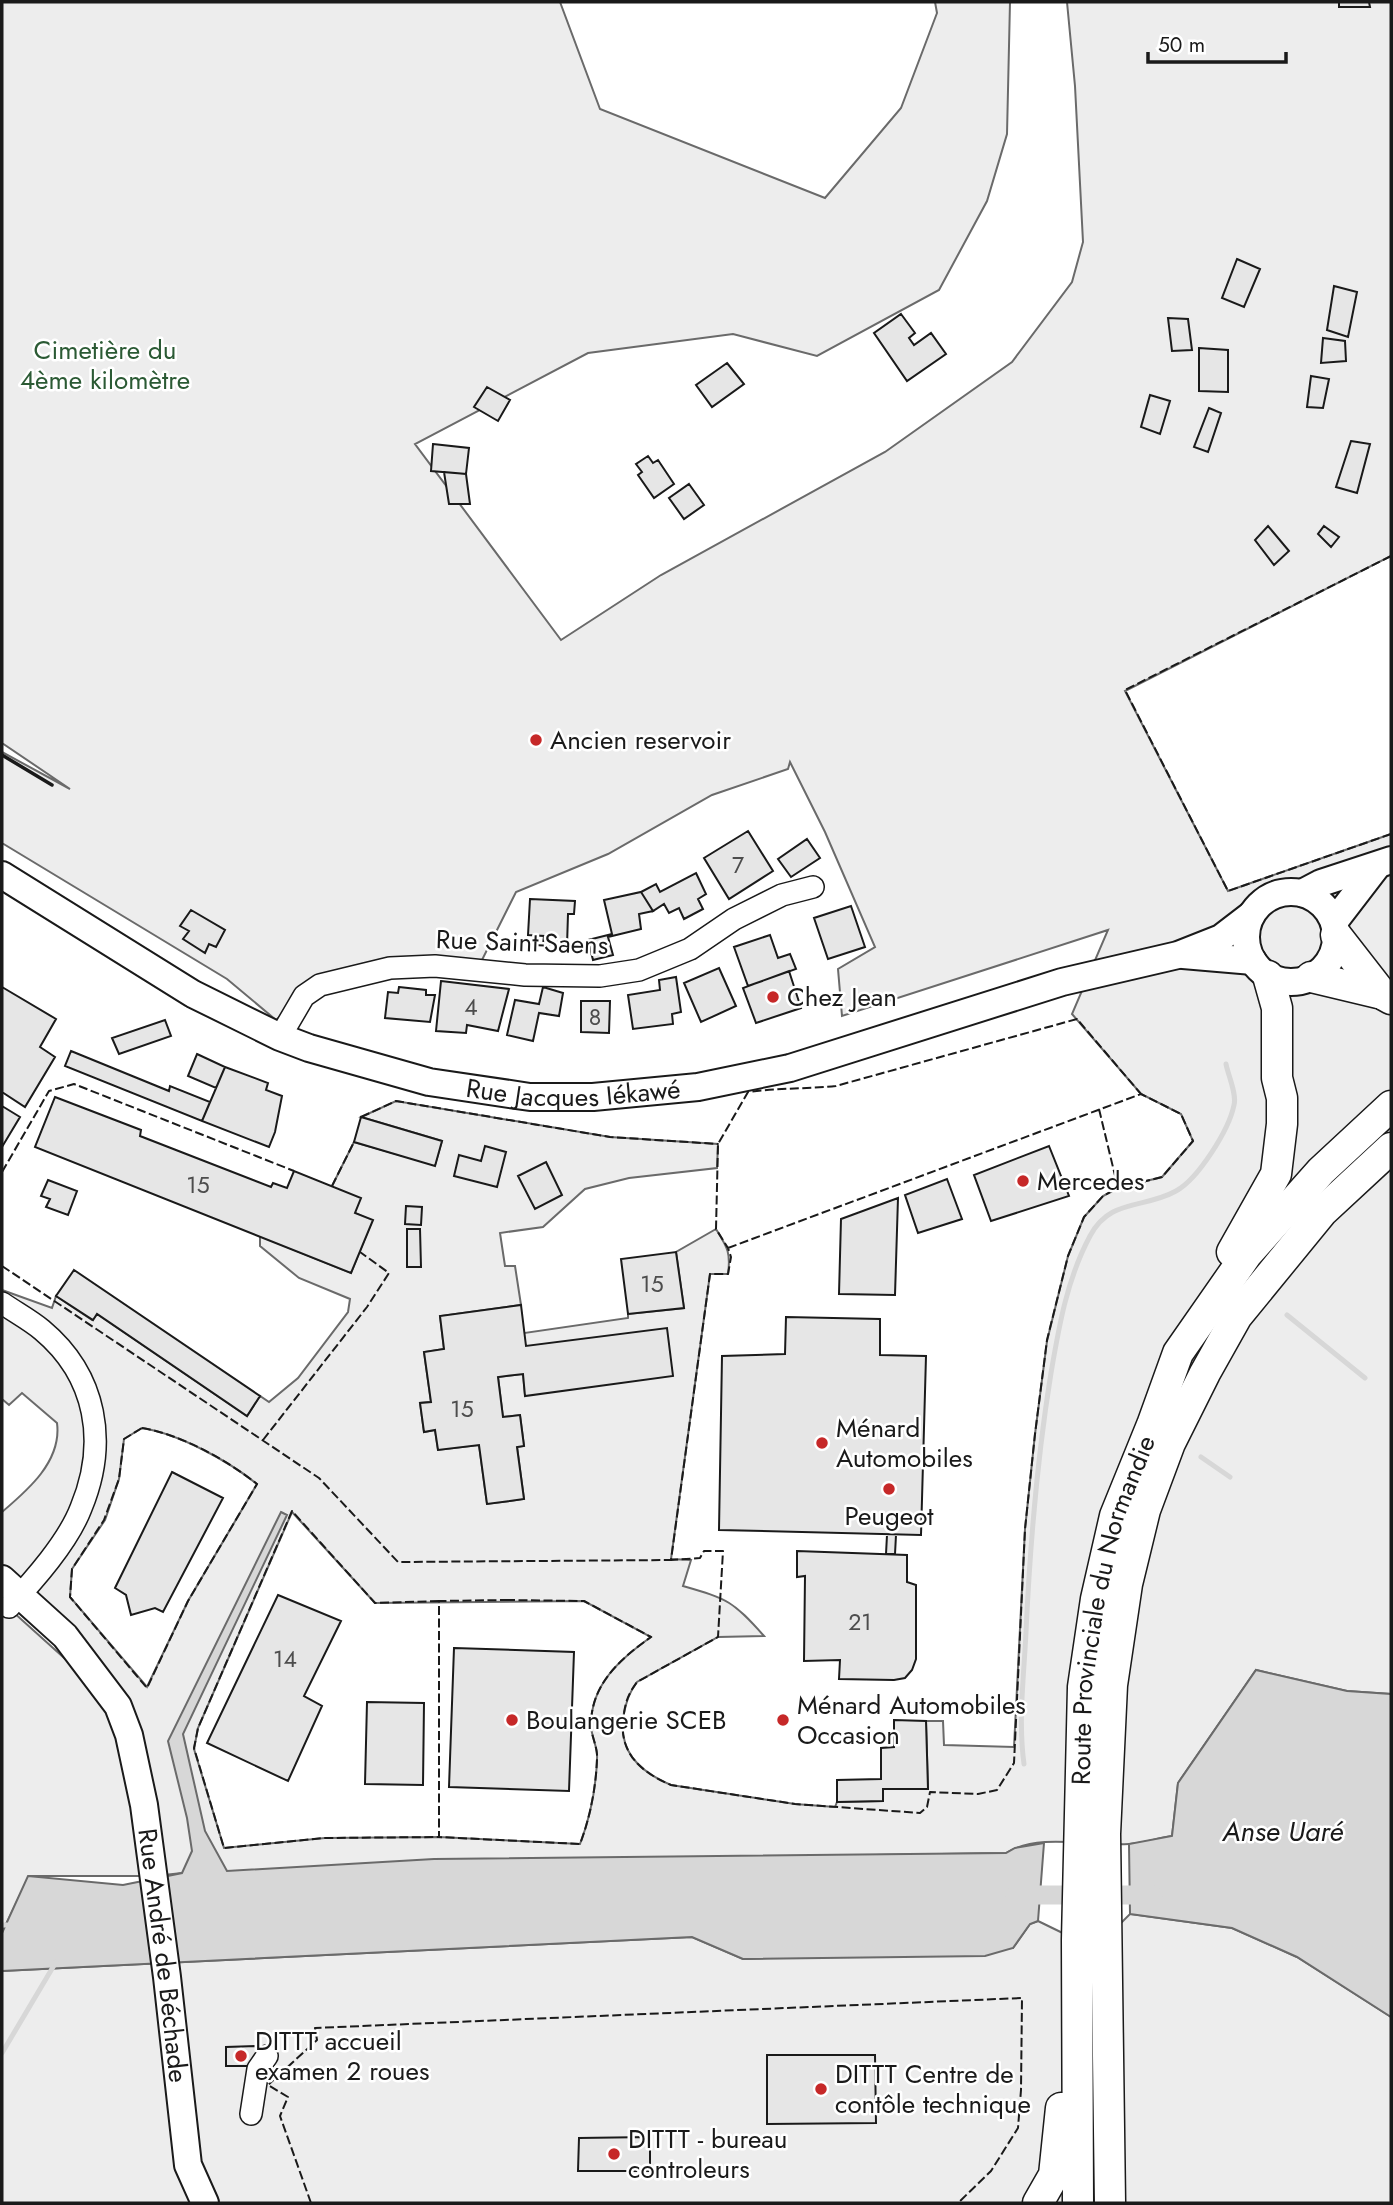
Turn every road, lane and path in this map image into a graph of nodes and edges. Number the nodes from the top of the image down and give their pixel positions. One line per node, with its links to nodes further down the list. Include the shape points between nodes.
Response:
1 (1384, 863): 4 (main road); 6 (main road)
2 (2, 875): 11 (main road, Rue Jacques Iékawé, via 193,994)
3 (813, 887): 11 (street, Rue Saint-Saens, via 782,895 734,919 690,949 639,970 600,976 435,966 390,968 320,985 304,996)
4 (1302, 893): 5 (main road, via 1273,896); 6 (main road, via 1327,909)
5 (1251, 915): 7 (main road, Rue Jacques Iékawé, via 1221,938); 8 (main road, via 1245,938)
6 (1335, 929): 9 (main road, via 1335,948 1329,960); 10 (highway)
7 (1178, 955): 8 (main road, Rue Jacques Iékawé); 11 (main road, Rue Jacques Iékawé, via 1062,982 790,1068 698,1087 593,1097 530,1097 429,1082)
8 (1260, 968): 9 (main road, via 1289,982); 15 (highway, via 1277,1008 1282,1124 1276,1174)
9 (1311, 977): 10 (highway)
10 (1387, 996)
11 (280, 1037)
12 (1391, 1106): 15 (highway, Route Provinciale du Normandie, via 1321,1171 1247,1254)
13 (1391, 1148): 17 (highway, Route Provinciale du Normandie, via 1322,1212 1237,1316 1170,1443 1145,1510 1126,1584)
14 (2, 1303): 16 (street, via 42,1330 69,1358 91,1401 96,1458 81,1510 63,1541)
15 (1178, 1353): 17 (highway, Route Provinciale du Normandie, via 1115,1516 1096,1600 1083,1687)
16 (8, 1596): 21 (main road, Rue André de Béchade, via 65,1636 118,1706 129,1735 153,1867 188,2165)
17 (1091, 1833): 18 (highway, Route Provinciale du Normandie)
18 (1091, 1939): 22 (highway, via 1054,2175); 23 (highway, Route Provinciale du Normandie); 24 (highway, Route Provinciale du Normandie)
19 (267, 2056): 20 (street, via 258,2069)
20 (251, 2114)
21 (205, 2203)
22 (1038, 2203)
23 (1078, 2203)
24 (1110, 2203)

